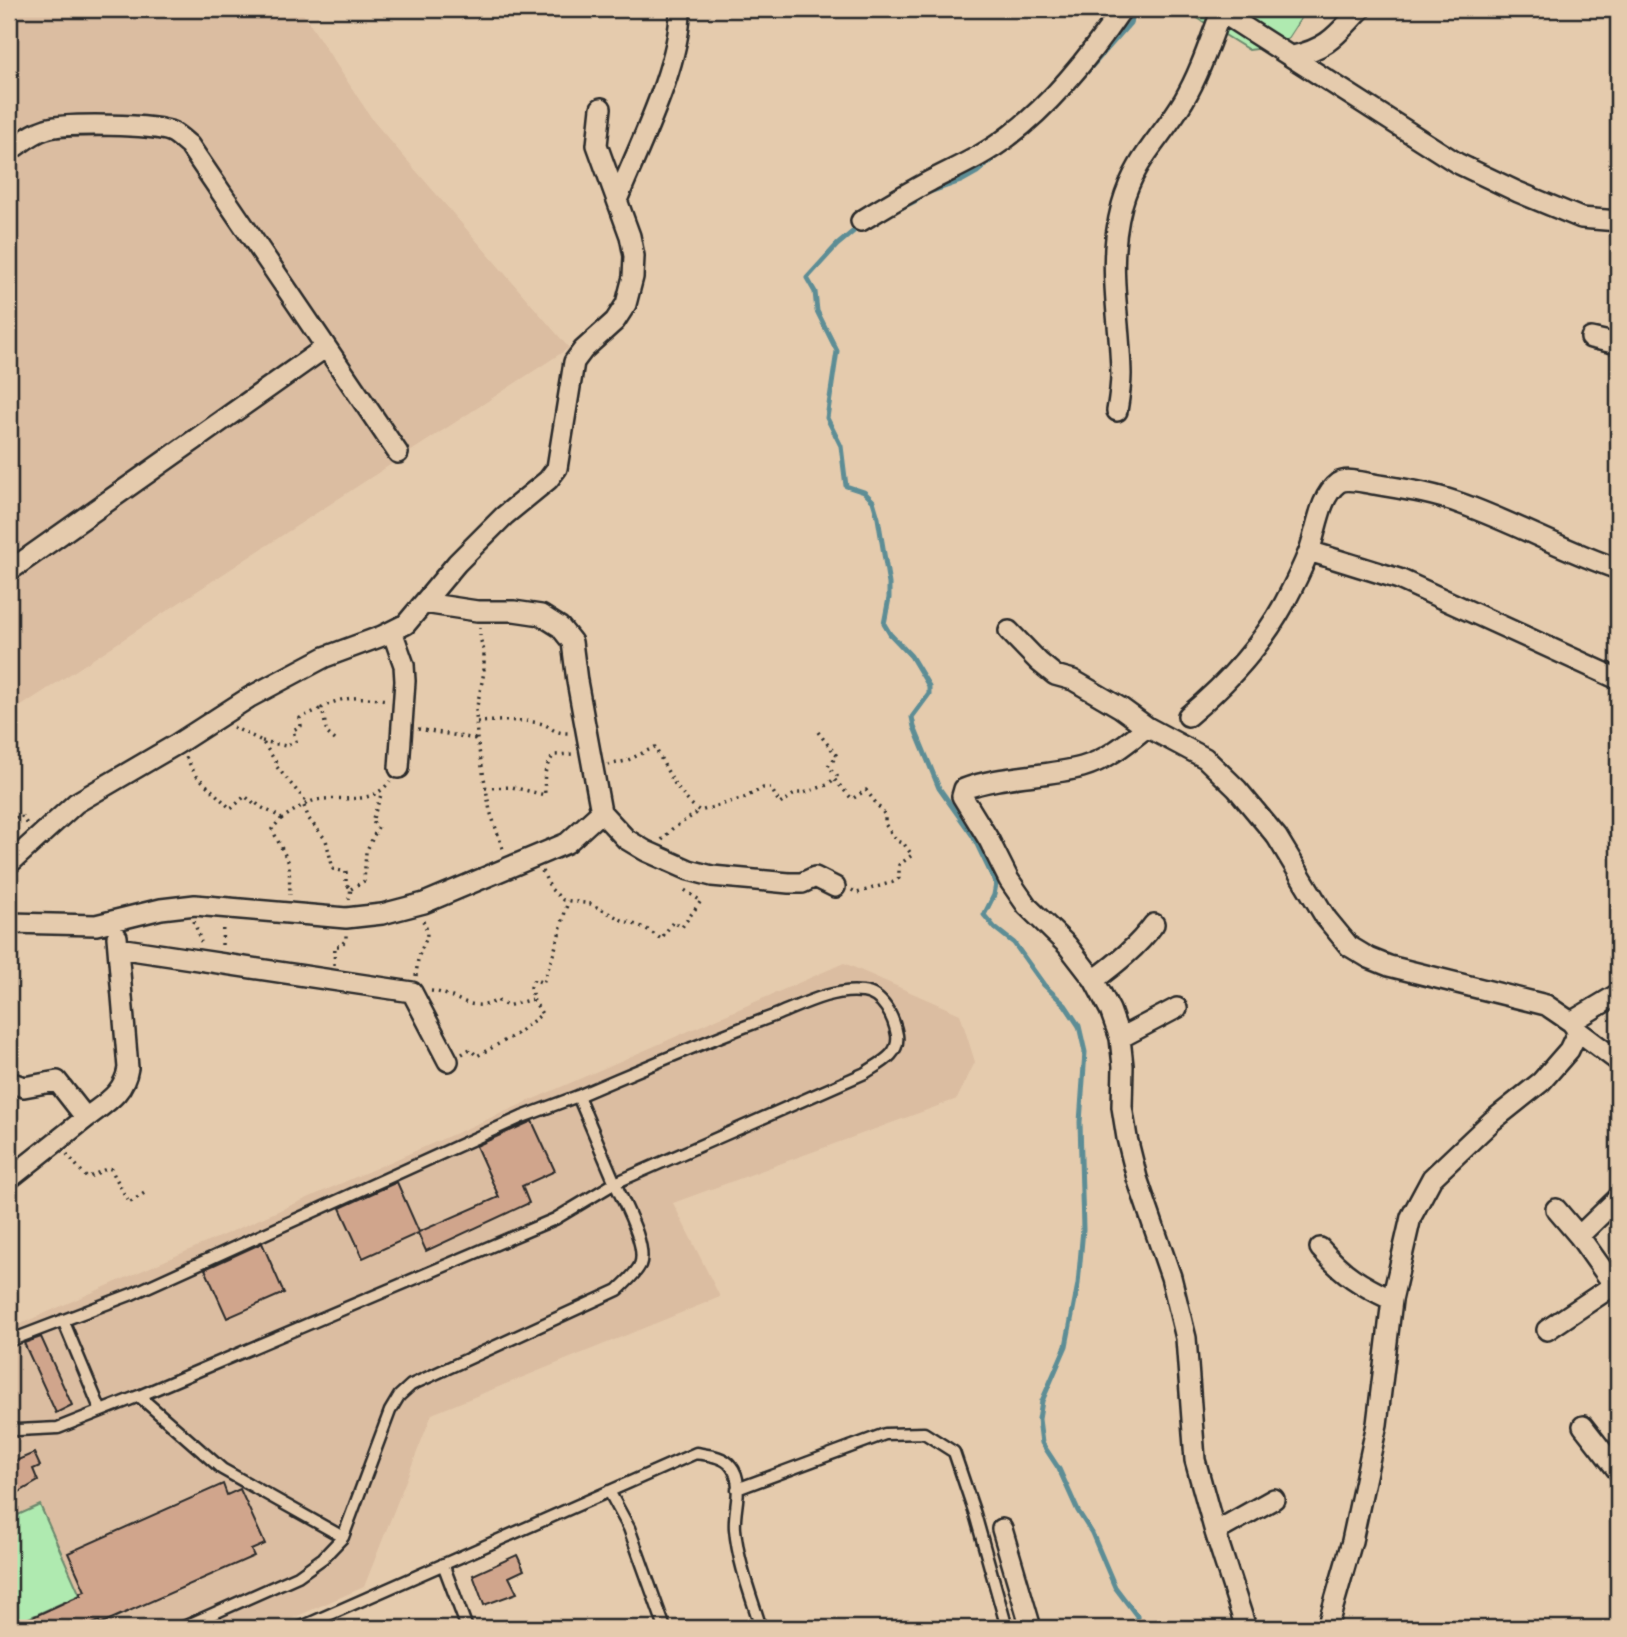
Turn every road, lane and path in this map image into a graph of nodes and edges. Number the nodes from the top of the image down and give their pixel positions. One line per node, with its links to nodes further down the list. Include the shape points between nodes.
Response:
1 (680, 9): 8 (street, via 677,44)
2 (1122, 9): 9 (street, via 1075,70 1009,136)
3 (1361, 9): 5 (street, via 1328,43)
4 (1220, 10): 5 (street); 14 (street, via 1184,101 1131,177 1122,206 1113,275 1121,376)
5 (1293, 56): 10 (street, via 1457,163 1581,218)
6 (601, 108): 8 (street, via 597,145)
7 (9, 152): 13 (street, via 39,132 65,126 152,127 172,132 200,160)
8 (617, 200): 19 (street, via 630,236 633,277 626,304 615,321 574,362 557,468 457,563)
9 (861, 221)
10 (1618, 221)
11 (1591, 338): 12 (street)
12 (1618, 344)
13 (326, 347): 15 (street); 18 (street)
14 (1117, 411)
15 (398, 453)
16 (1308, 551): 17 (street, via 1326,498 1339,482 1346,481 1427,493 1462,504); 23 (street, via 1399,579); 27 (street, via 1284,605 1251,655)
17 (1618, 569)
18 (9, 571)
19 (424, 603): 20 (street); 21 (street, via 406,624)
20 (477, 611): 28 (path, via 484,650); 31 (street, via 541,615 561,627 572,642)
21 (392, 631): 24 (street, via 404,665); 26 (street, via 325,657)
22 (1009, 631): 30 (street, via 1055,675 1073,680)
23 (1618, 679)
24 (403, 702): 25 (path, via 349,697); 29 (street)
25 (322, 708): 34 (path, via 327,733); 35 (path, via 300,718 301,726 293,730 296,741 286,746)
26 (224, 714): 35 (path, via 235,729); 36 (street)
27 (1188, 716)
28 (477, 722): 31 (path, via 512,719 544,723 558,733); 33 (path)
29 (402, 727): 33 (path); 38 (street)
30 (1147, 727): 67 (street, via 1103,759 1082,767 981,783 962,791 1021,897); 73 (street, via 1205,758 1237,789 1277,837 1326,918 1349,946 1390,966 1546,1005)
31 (587, 729): 37 (street)
32 (818, 732): 39 (path, via 837,756 828,766 837,776)
33 (477, 739): 40 (path)
34 (335, 740)
35 (262, 741): 42 (path)
36 (177, 744): 46 (path, via 195,774 231,809 245,796); 47 (street, via 76,803)
37 (592, 759): 40 (path, via 554,755 544,772 545,794 512,787); 44 (path, via 626,761 655,747 680,792); 45 (street)
38 (400, 768): 41 (path)
39 (834, 779): 44 (path, via 780,804 771,788 763,788); 53 (path, via 852,799 866,790 897,841 912,855 899,865 899,878 893,882 857,893 843,885)
40 (485, 788): 51 (path)
41 (382, 792): 42 (path, via 356,799 314,800); 54 (path, via 372,821 378,827 366,852 364,881)
42 (306, 805): 46 (path); 54 (path, via 309,819 326,840 333,869 346,872)
43 (9, 808): 47 (path, via 14,819 21,815)
44 (700, 811): 48 (path)
45 (601, 812): 48 (street, via 625,839); 49 (street, via 567,843)
46 (281, 819): 59 (path, via 272,829 289,863)
47 (37, 837): 50 (street)
48 (646, 851): 52 (street)
49 (537, 856): 51 (street); 55 (path, via 551,889)
50 (9, 864)
51 (508, 868): 56 (street)
52 (690, 870): 53 (street, via 789,883 815,877); 55 (path, via 682,889 701,901 682,927 673,922 661,939 591,904)
53 (835, 887)
54 (351, 890): 60 (path)
55 (568, 901): 71 (path, via 543,983 534,979 531,987)
56 (424, 903): 60 (street); 69 (path, via 421,917 428,930 427,941)
57 (195, 905): 58 (street); 61 (street); 65 (path, via 193,920 201,939)
58 (225, 907): 59 (street); 66 (path)
59 (289, 912): 60 (street)
60 (346, 918): 68 (path, via 346,940 335,946)
61 (116, 921): 62 (street, via 62,926); 64 (street)
62 (9, 923)
63 (1154, 923): 67 (street, via 1139,944)
64 (118, 948): 65 (street); 79 (street, via 128,1068 113,1098)
65 (199, 960): 66 (street)
66 (220, 965): 68 (street)
67 (1094, 980): 74 (street)
68 (333, 981): 69 (street)
69 (412, 992): 71 (path, via 439,992 466,1004 489,1005 498,1000 507,1006); 76 (street)
70 (1618, 995): 73 (street)
71 (533, 999): 76 (path, via 542,1014 515,1035 477,1056 470,1049)
72 (1177, 1008): 74 (street)
73 (1574, 1026): 75 (street); 89 (street, via 1569,1050 1541,1082 1433,1178 1411,1217)
74 (1120, 1038): 102 (street, via 1127,1138 1186,1338 1195,1460)
75 (1618, 1060)
76 (448, 1061)
77 (9, 1082): 79 (street, via 24,1087 57,1081)
78 (578, 1096): 82 (lane); 82 (lane, via 827,995 864,992 875,996 886,1006 896,1028 898,1043 892,1055 866,1073); 90 (lane, via 522,1117 132,1294)
79 (86, 1118): 80 (street)
80 (57, 1141): 81 (street); 83 (path, via 87,1178 111,1169 129,1203)
81 (9, 1179)
82 (615, 1183): 93 (lane, via 555,1219); 103 (lane, via 641,1244 641,1262 635,1273 618,1290 411,1385 390,1410)
83 (146, 1192)
84 (1618, 1198): 86 (street)
85 (1556, 1209): 86 (street)
86 (1578, 1236): 88 (street)
87 (1320, 1248): 89 (street, via 1358,1284)
88 (1616, 1288): 91 (street)
89 (1392, 1300): 113 (street, via 1377,1424 1352,1541)
90 (63, 1320): 92 (lane); 94 (lane)
91 (1547, 1330)
92 (9, 1341)
93 (139, 1396): 94 (lane); 103 (lane, via 222,1469)
94 (101, 1411): 96 (lane, via 58,1428)
95 (1583, 1426): 97 (street)
96 (9, 1427)
97 (1618, 1471)
98 (737, 1489): 99 (lane, via 729,1463 696,1453); 109 (lane, via 734,1528); 110 (lane, via 885,1434 923,1433 954,1452)
99 (609, 1491): 104 (lane); 108 (lane, via 629,1528)
100 (1274, 1499): 102 (street)
101 (1002, 1529): 111 (street)
102 (1215, 1532): 112 (street)
103 (343, 1537): 105 (lane, via 298,1576)
104 (443, 1564): 106 (lane); 107 (lane)
105 (181, 1628)
106 (299, 1628)
107 (467, 1628)
108 (665, 1628)
109 (761, 1628)
110 (1007, 1628)
111 (1031, 1628)
112 (1246, 1628)
113 (1327, 1628)

